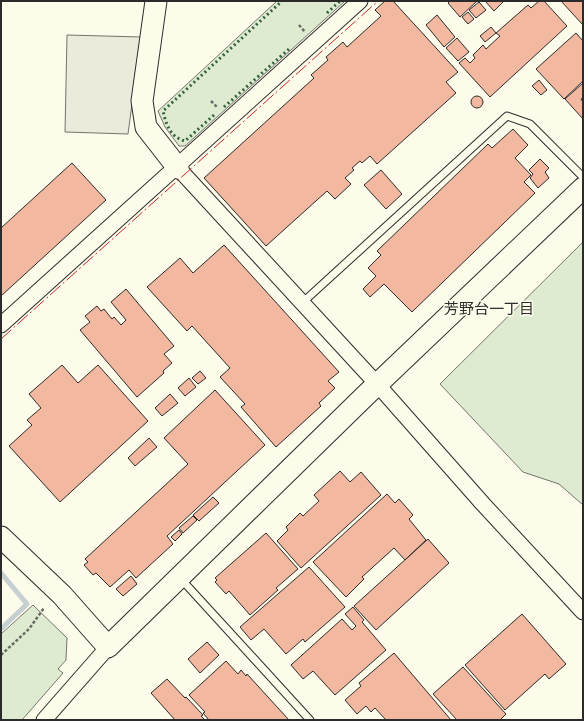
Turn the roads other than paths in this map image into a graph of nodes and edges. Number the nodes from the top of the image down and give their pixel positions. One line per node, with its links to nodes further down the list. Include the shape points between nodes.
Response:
1 (156, 1): 3 (street, via 142,101 146,127)
2 (360, 1): 3 (street)
3 (178, 168): 6 (street); 7 (street)
4 (583, 177): 6 (lane, via 530,124 507,116)
5 (583, 188): 8 (street)
6 (302, 303): 8 (street)
7 (1, 325)
8 (377, 384): 10 (street); 11 (street, via 482,504)
9 (1, 537): 12 (street, via 62,595)
10 (179, 577): 12 (street); 14 (lane)
11 (583, 612)
12 (108, 647): 13 (street)
13 (44, 720)
14 (310, 720)

